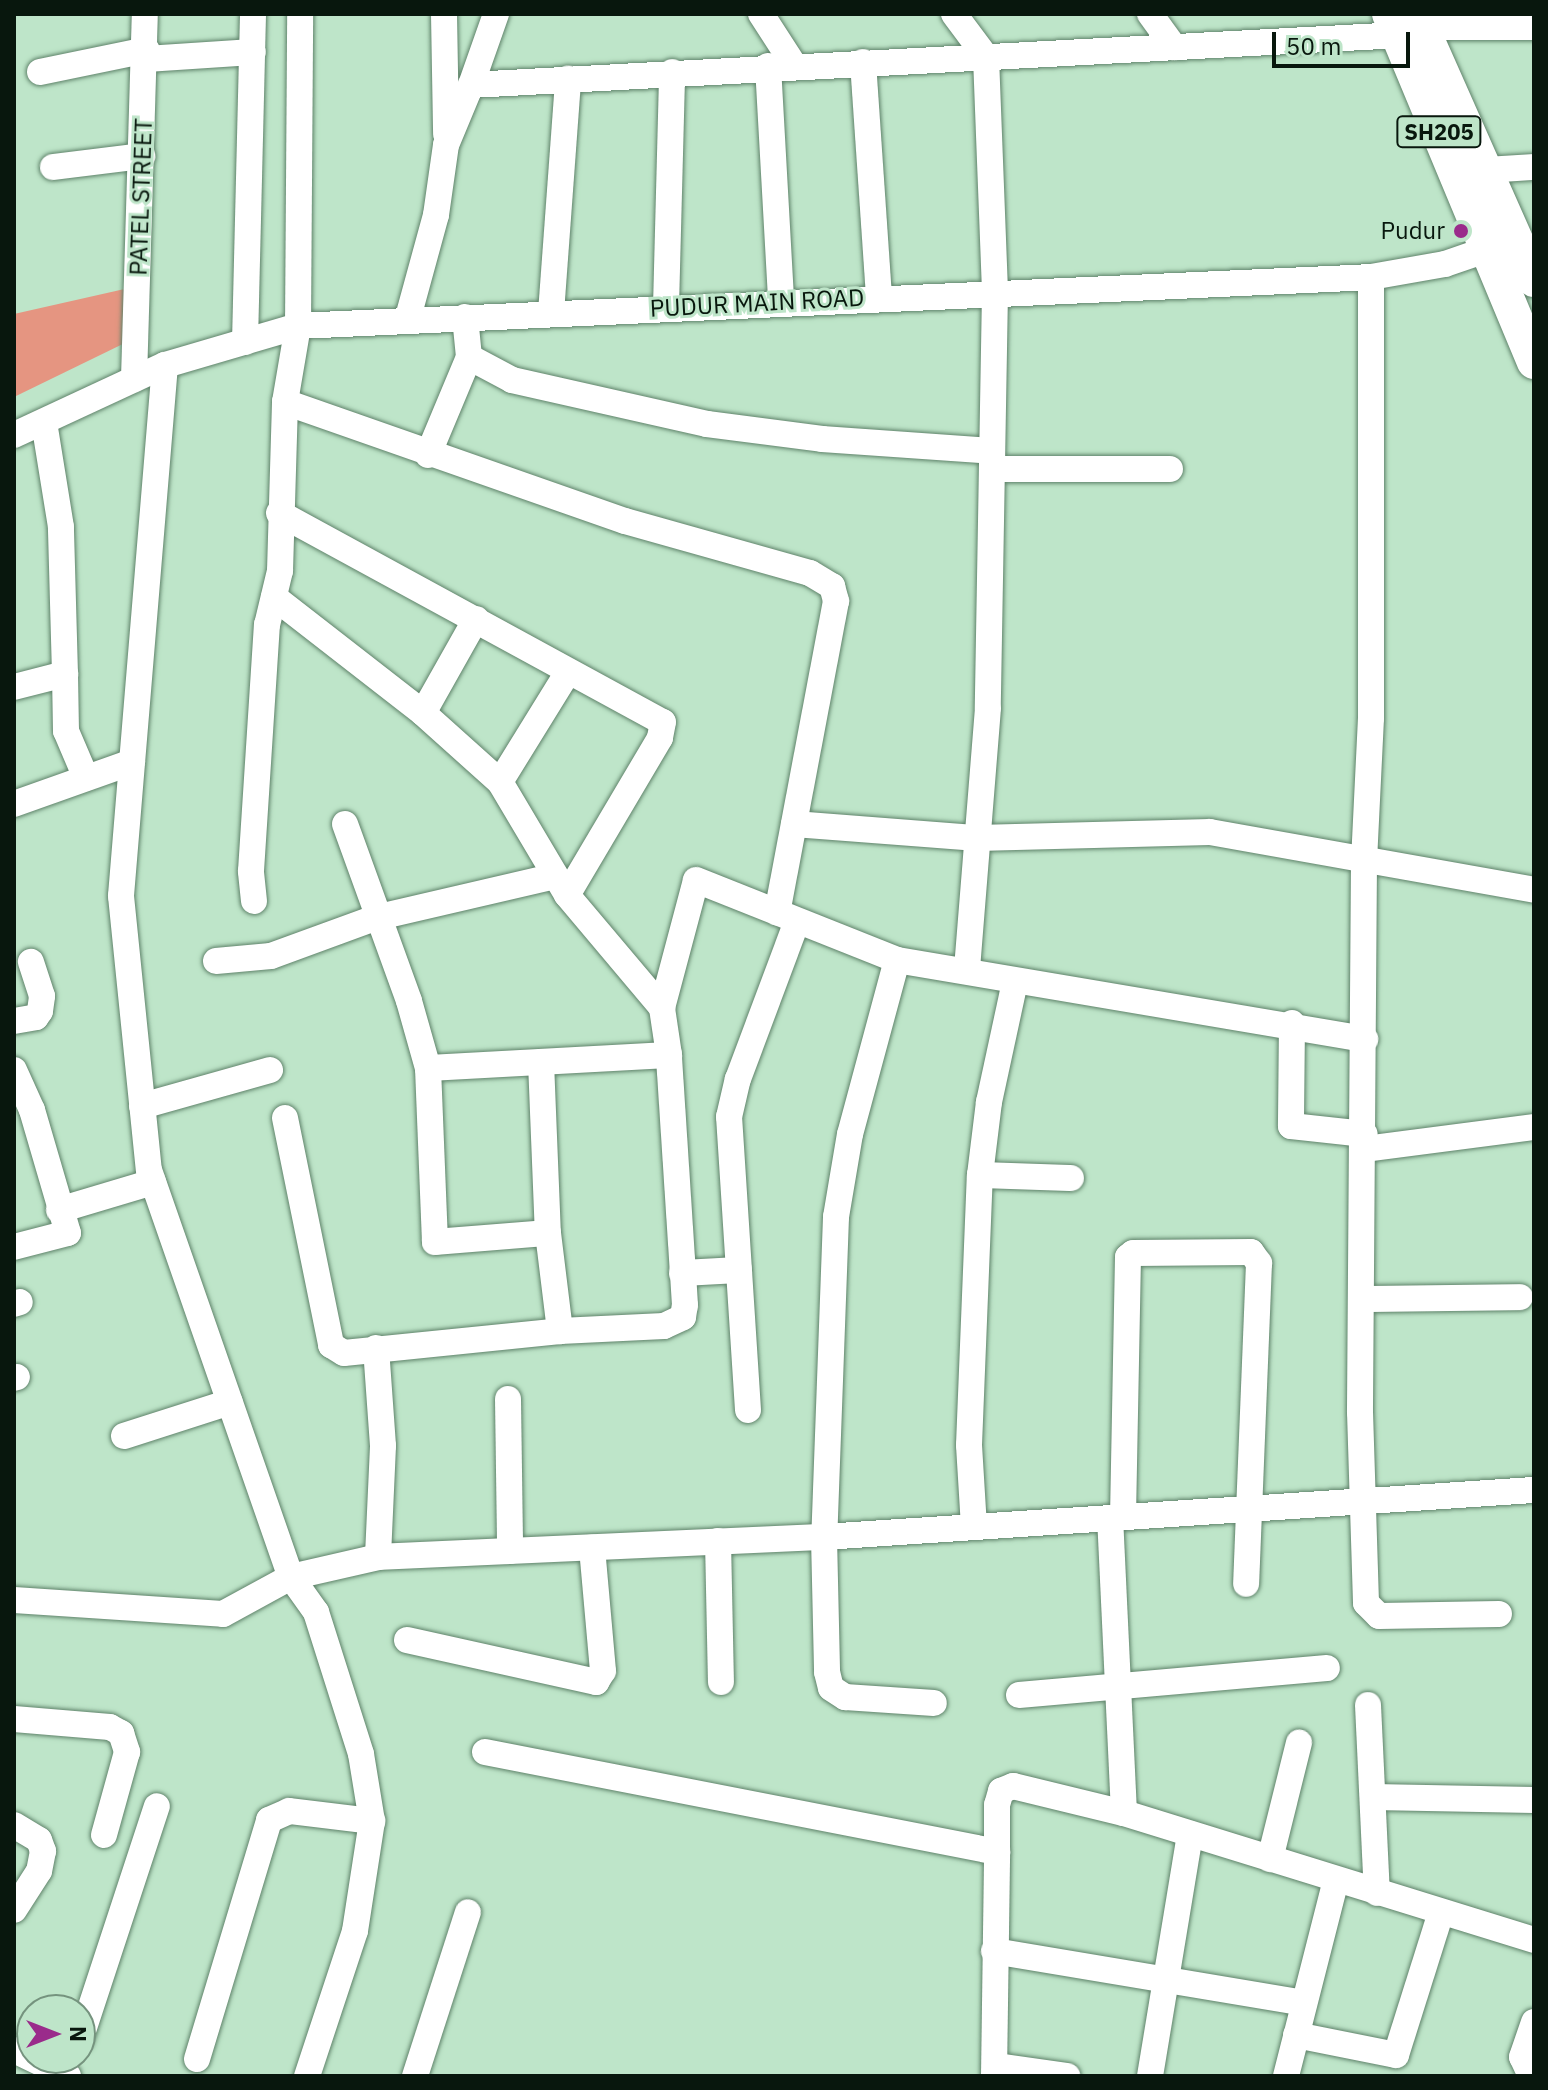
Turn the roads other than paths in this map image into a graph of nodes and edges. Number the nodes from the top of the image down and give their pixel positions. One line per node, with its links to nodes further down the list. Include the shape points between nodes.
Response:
1 (145, 14): 13 (street, PATEL STREET)
2 (253, 14): 12 (street)
3 (300, 14): 36 (street)
4 (444, 14): 21 (street)
5 (496, 14): 20 (street)
6 (761, 14): 16 (street)
7 (954, 14): 14 (street)
8 (1150, 14): 11 (street)
9 (1407, 23): 10 (street); 11 (street); 25 (main road); 26 (main road, SH205)
10 (1534, 27)
11 (1174, 47): 14 (street)
12 (253, 52): 13 (street); 37 (street)
13 (146, 54): 17 (street); 22 (street, PATEL STREET)
14 (986, 57): 15 (street); 29 (street)
15 (863, 62): 16 (street); 30 (street)
16 (781, 66): 18 (street); 31 (street)
17 (40, 72)
18 (672, 72): 19 (street); 32 (street)
19 (568, 79): 20 (street); 33 (street)
20 (471, 85): 21 (street)
21 (446, 145): 35 (street, via 436,215)
22 (142, 156): 23 (street); 41 (street, PATEL STREET)
23 (53, 167)
24 (1534, 167): 25 (street)
25 (1487, 170): 26 (main road)
26 (1502, 244): 27 (street, PUDUR MAIN ROAD); 28 (main road); 39 (main road, SH205)
27 (1371, 277): 29 (street, PUDUR MAIN ROAD); 62 (street, via 1371,718)
28 (1534, 280)
29 (995, 292): 30 (street, PUDUR MAIN ROAD); 46 (street)
30 (879, 297): 31 (street, PUDUR MAIN ROAD)
31 (781, 302): 32 (street, PUDUR MAIN ROAD)
32 (666, 307): 33 (street, PUDUR MAIN ROAD)
33 (551, 313): 34 (street, PUDUR MAIN ROAD)
34 (465, 317): 35 (street, PUDUR MAIN ROAD); 38 (street)
35 (407, 321): 36 (street, PUDUR MAIN ROAD)
36 (298, 326): 37 (street, PUDUR MAIN ROAD); 42 (street)
37 (245, 342): 40 (street, PUDUR MAIN ROAD)
38 (469, 357): 45 (street); 46 (street, via 512,380 707,424)
39 (1534, 362)
40 (165, 365): 41 (street, PUDUR MAIN ROAD); 55 (street)
41 (134, 379): 43 (street, PUDUR MAIN ROAD)
42 (285, 402): 45 (street); 48 (street)
43 (44, 422): 44 (street, PUDUR MAIN ROAD); 52 (street, via 61,527)
44 (14, 435)
45 (428, 455): 60 (street, via 625,521 810,573 832,586 836,601)
46 (992, 460): 47 (street); 61 (street, via 988,708)
47 (1170, 469)
48 (279, 513): 49 (street); 50 (street)
49 (274, 597): 54 (street); 65 (street, via 267,625 251,871)
50 (476, 619): 51 (street); 54 (street)
51 (568, 672): 57 (street); 63 (street, via 663,722 660,738)
52 (65, 674): 53 (street); 56 (street, via 66,731)
53 (14, 687)
54 (423, 713): 57 (street)
55 (132, 762): 56 (street); 82 (street, via 121,896)
56 (86, 778): 58 (street)
57 (500, 782): 63 (street)
58 (14, 804)
59 (345, 824): 66 (street)
60 (794, 824): 61 (street); 67 (street)
61 (977, 838): 62 (street, via 1210,832); 71 (street)
62 (1364, 861): 64 (street); 76 (street)
63 (561, 886): 66 (street); 73 (street)
64 (1534, 890)
65 (254, 901)
66 (375, 918): 69 (street, via 271,956); 79 (street, via 409,1001)
67 (786, 918): 68 (street); 73 (street, via 696,880); 92 (street, via 729,1117)
68 (897, 960): 71 (street); 107 (street, via 841,1177)
69 (216, 961)
70 (31, 962): 74 (street, via 42,996 40,1011 36,1017)
71 (967, 970): 72 (street)
72 (1015, 982): 75 (street); 86 (street, via 989,1102)
73 (662, 1008): 77 (street)
74 (14, 1021)
75 (1292, 1023): 76 (street); 85 (street, via 1291,1126)
76 (1365, 1039): 85 (street)
77 (669, 1055): 78 (street); 93 (street)
78 (541, 1062): 79 (street); 90 (street)
79 (428, 1068): 90 (street, via 435,1242)
80 (14, 1070): 89 (street, via 32,1110)
81 (270, 1070): 82 (street)
82 (142, 1106): 88 (street)
83 (285, 1118): 97 (street, via 331,1345 344,1353)
84 (1534, 1127): 85 (street)
85 (1365, 1142): 95 (street)
86 (980, 1175): 87 (street); 106 (street, via 969,1445)
87 (1071, 1178)
88 (153, 1182): 89 (street); 99 (street)
89 (59, 1210): 91 (street, via 68,1233)
90 (548, 1233): 96 (street)
91 (14, 1247)
92 (739, 1270): 93 (street); 100 (street)
93 (682, 1273): 96 (street, via 683,1317 676,1321)
94 (1520, 1297): 95 (street)
95 (1362, 1299): 103 (street)
96 (560, 1331): 97 (street)
97 (376, 1348): 111 (street, via 383,1446)
98 (508, 1399): 110 (street)
99 (230, 1402): 101 (street); 112 (street)
100 (748, 1410)
101 (124, 1436)
102 (1534, 1490): 103 (street)
103 (1362, 1501): 104 (street); 115 (street, via 1366,1603 1371,1612)
104 (1245, 1509): 105 (street); 105 (street, via 1258,1255 1133,1253 1126,1266); 113 (street)
105 (1116, 1517): 106 (street); 119 (street)
106 (974, 1527): 107 (street)
107 (824, 1537): 108 (street); 121 (street, via 831,1688 845,1697)
108 (718, 1541): 109 (street); 118 (street)
109 (592, 1547): 110 (street); 116 (street, via 603,1671 596,1682)
110 (510, 1551): 111 (street)
111 (378, 1557): 112 (street)
112 (291, 1577): 114 (street, via 223,1614); 130 (street, via 316,1612 361,1754)
113 (1246, 1584)
114 (14, 1600)
115 (1499, 1614)
116 (407, 1640)
117 (1327, 1668): 119 (street)
118 (721, 1682)
119 (1121, 1688): 120 (street); 129 (street)
120 (1019, 1695)
121 (934, 1703)
122 (1368, 1705): 126 (street)
123 (14, 1719): 133 (street, via 110,1727 121,1733 127,1752)
124 (1299, 1743): 135 (street)
125 (485, 1752): 134 (street)
126 (1373, 1797): 127 (street); 137 (street)
127 (1534, 1800)
128 (157, 1806): 144 (street)
129 (1124, 1813): 132 (street); 134 (street, via 1013,1786 1001,1791 997,1805)
130 (372, 1821): 149 (street, via 289,1811 269,1820); 152 (street, via 355,1931)
131 (14, 1825): 138 (street, via 39,1840 43,1851 39,1871)
132 (1190, 1834): 135 (street); 143 (street)
133 (104, 1835)
134 (997, 1852): 142 (street)
135 (1270, 1859): 136 (street)
136 (1336, 1880): 137 (street); 145 (street)
137 (1377, 1893): 140 (street)
138 (14, 1910)
139 (468, 1912): 153 (street)
140 (1441, 1912): 141 (street); 147 (street, via 1396,2055)
141 (1534, 1940)
142 (994, 1951): 143 (street); 150 (street)
143 (1170, 1979): 145 (street); 155 (street)
144 (95, 1994)
145 (1304, 2003): 147 (street)
146 (1534, 2022): 157 (street, via 1522,2057)
147 (1296, 2035): 156 (street)
148 (14, 2050): 151 (street)
149 (197, 2059)
150 (995, 2071): 154 (street)
151 (68, 2076)
152 (307, 2076)
153 (415, 2076)
154 (1067, 2076)
155 (1150, 2076)
156 (1286, 2076)
157 (1531, 2076)

